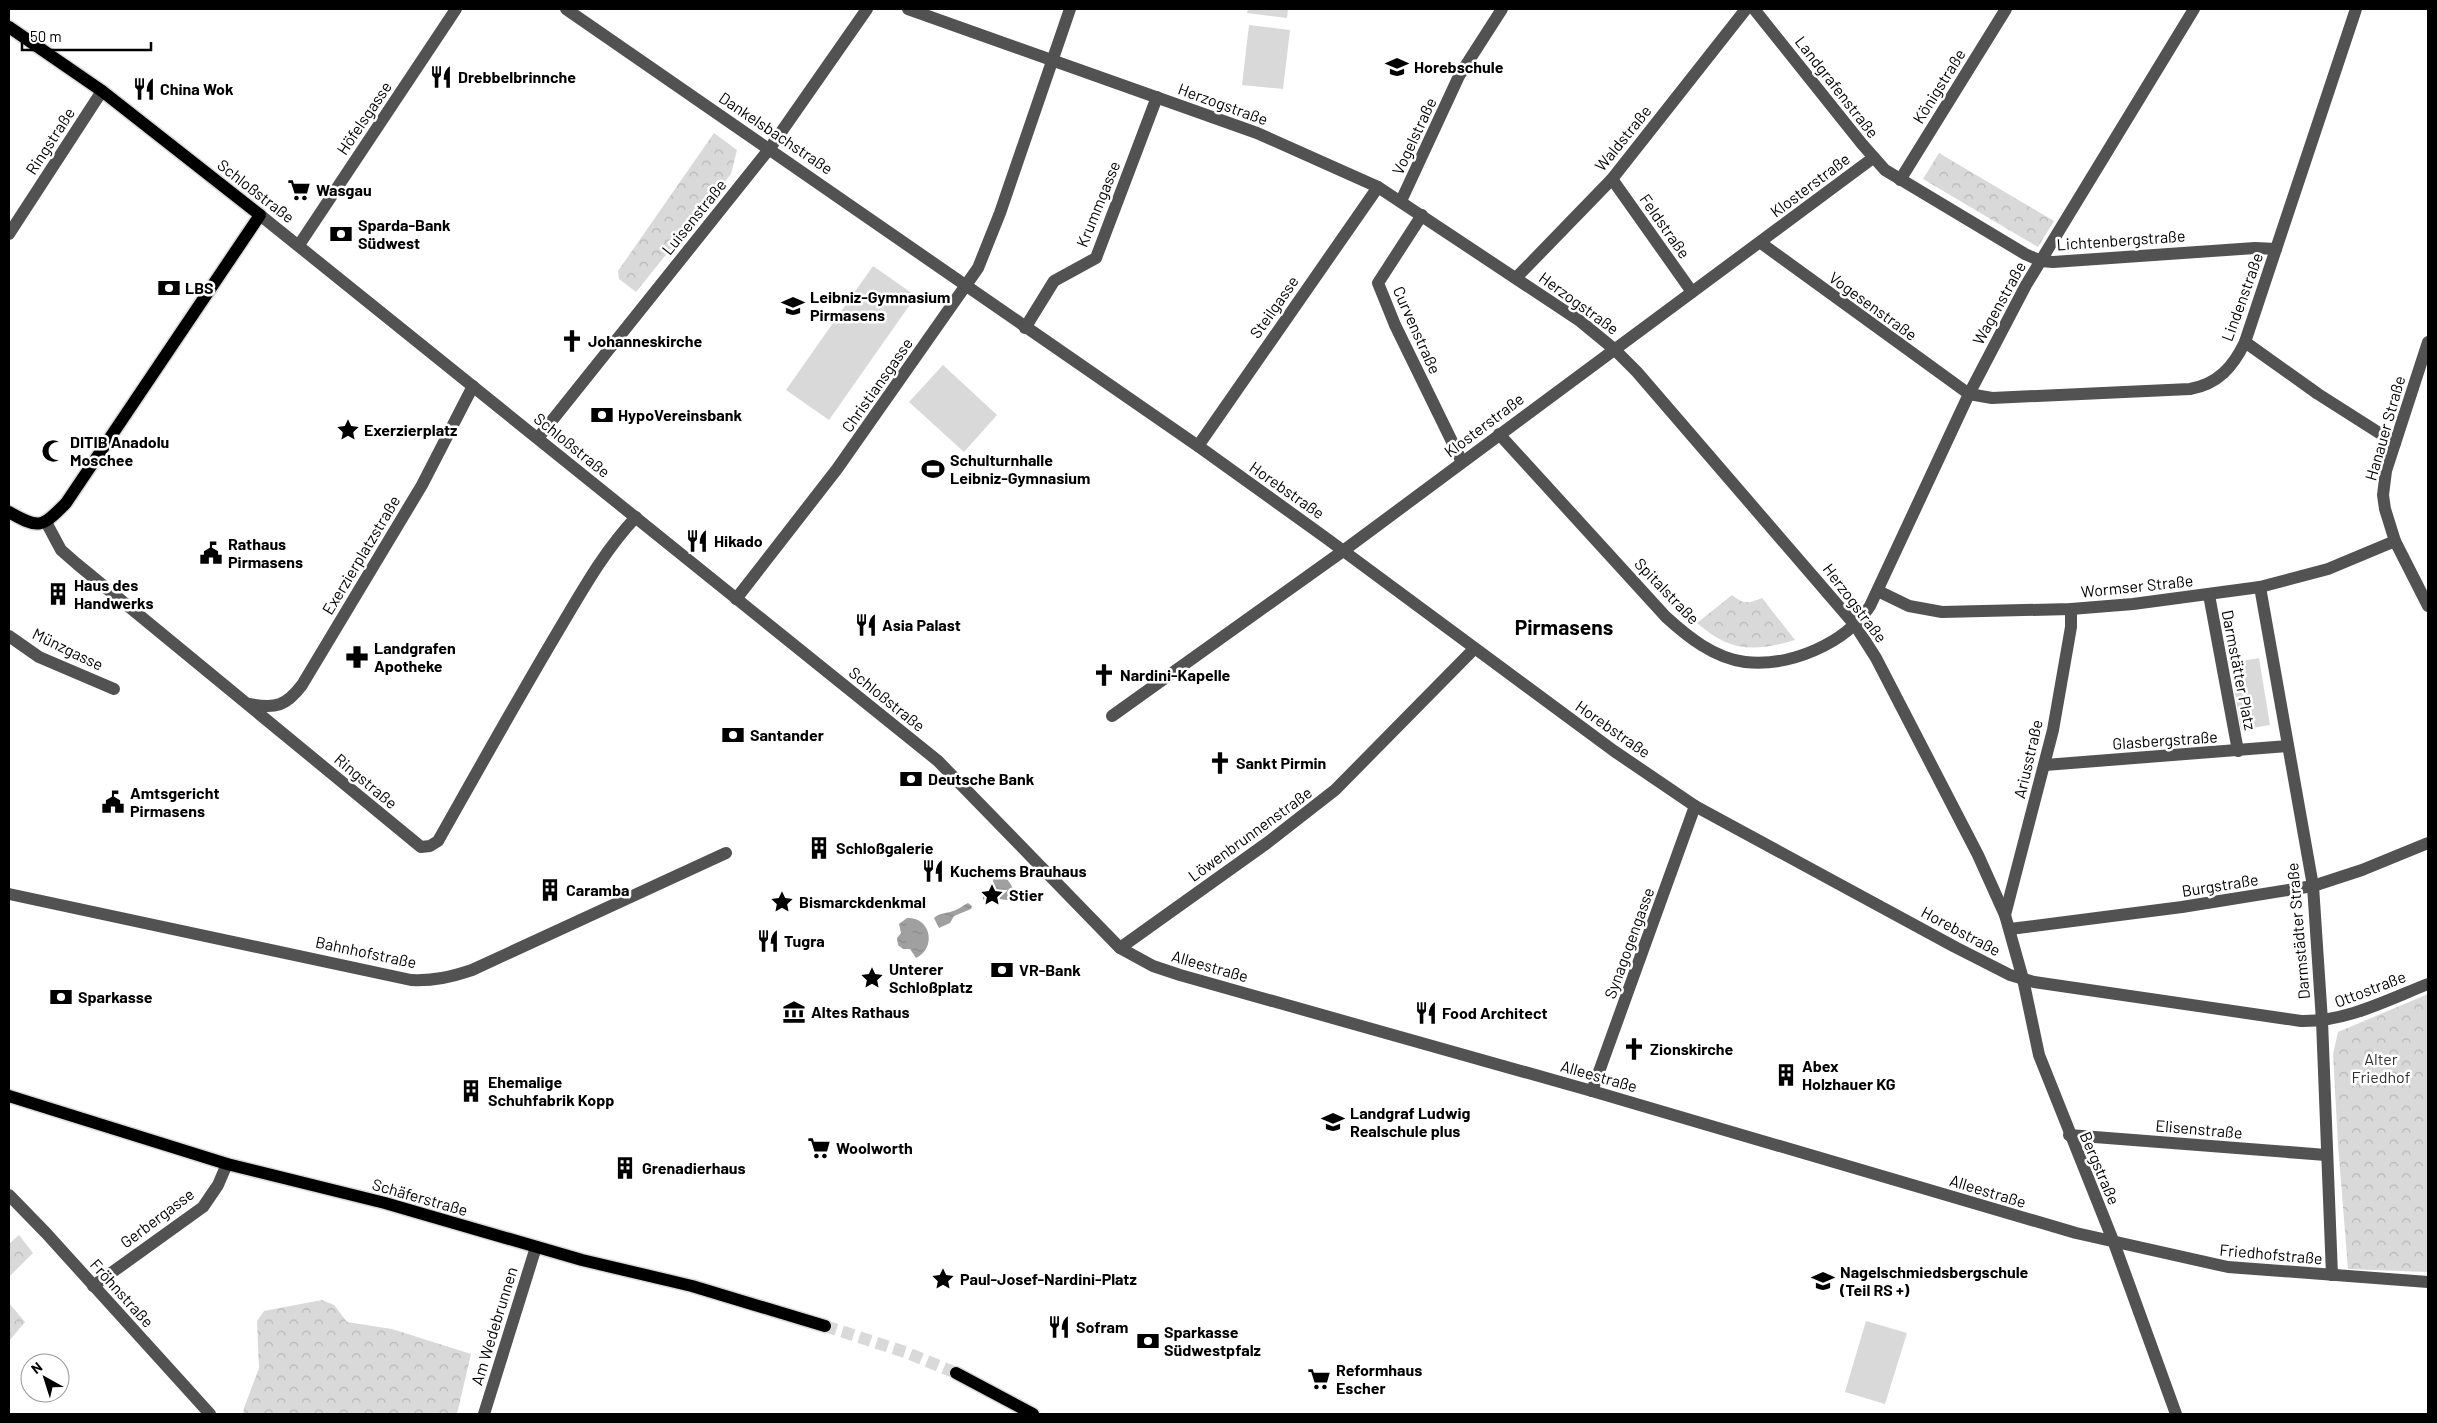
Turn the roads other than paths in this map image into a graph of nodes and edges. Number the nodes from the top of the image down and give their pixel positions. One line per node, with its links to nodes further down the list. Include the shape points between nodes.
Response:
1 (456, 9): 26 (street, Höfelsgasse)
2 (566, 9): 16 (street, Dankelsbachstraße)
3 (867, 9): 16 (street, Luisenstraße)
4 (908, 9): 13 (street, Herzogstraße)
5 (1070, 9): 13 (street, Christiansgasse)
6 (1502, 9): 21 (street, Vogelstraße, via 1459,76)
7 (1746, 9): 18 (street, Waldstraße)
8 (1754, 9): 17 (street, Landgrafenstraße)
9 (2006, 9): 19 (street, Königstraße)
10 (2194, 9): 28 (street, Wagenstraße)
11 (2356, 9): 27 (street, Lindenstraße)
12 (9, 27): 14 (main road, Schloßstraße)
13 (1051, 58): 15 (street, Herzogstraße); 30 (street, Christiansgasse, via 987,250)
14 (102, 91): 23 (main road, Schloßstraße); 24 (street, Ringstraße)
15 (1157, 97): 20 (street, Herzogstraße, via 1286,145); 32 (street, Krummgasse, via 1096,258 1054,281)
16 (770, 148): 30 (street, Dankelsbachstraße); 39 (street, Luisenstraße)
17 (1873, 158): 19 (street, Landgrafenstraße); 25 (street, Klosterstraße)
18 (1612, 179): 29 (street, Waldstraße); 31 (street, Feldstraße)
19 (1900, 180): 28 (street, Lichtenbergstraße)
20 (1378, 187): 21 (street, Herzogstraße); 41 (street, Steilgasse)
21 (1401, 201): 22 (street, Herzogstraße)
22 (1422, 215): 29 (street, Herzogstraße); 42 (street, Curvenstraße, via 1378,283)
23 (260, 216): 26 (street, Schloßstraße); 45 (main road, via 66,503)
24 (9, 234)
25 (1760, 242): 31 (street, Klosterstraße); 37 (street, Vogesenstraße)
26 (299, 245): 36 (street, Schloßstraße)
27 (2276, 249): 28 (street, Lichtenbergstraße); 33 (street, Lindenstraße)
28 (2041, 261): 37 (street, Wagenstraße)
29 (1516, 278): 35 (street, Herzogstraße, via 1580,321)
30 (966, 287): 32 (street, Horebstraße); 51 (street, Christiansgasse, via 837,470)
31 (1692, 292): 35 (street, Klosterstraße)
32 (1025, 328): 41 (street, Horebstraße)
33 (2245, 342): 37 (street, Lindenstraße, via 2224,373 2214,382 2196,388 1992,398); 40 (street)
34 (2428, 342): 40 (street, Hanauer Straße)
35 (1614, 349): 38 (street, Klosterstraße); 54 (street, Herzogstraße)
36 (473, 386): 39 (street, Schloßstraße); 58 (street, Exerzierplatzstraße, via 422,485 302,685 285,704 264,707)
37 (1969, 394): 49 (street, Wagenstraße)
38 (1499, 434): 42 (street, Klosterstraße); 54 (street, Spitalstraße, via 1666,617 1691,639 1710,650 1745,662 1786,659 1822,646)
39 (538, 438): 44 (street, Schloßstraße)
40 (2395, 443): 46 (street, Hanauer Straße, via 2383,494 2384,509)
41 (1198, 446): 47 (street, Horebstraße)
42 (1462, 462): 47 (street, Klosterstraße)
43 (9, 512): 45 (main road, via 24,521)
44 (636, 517): 51 (street, Schloßstraße); 58 (street, Ringstraße, via 616,538 593,573 438,842 430,846 421,848)
45 (46, 522): 58 (street, Ringstraße, via 66,554)
46 (2395, 541): 48 (street, Wormser Straße, via 2328,568); 52 (street, Hanauer Straße)
47 (1343, 551): 56 (street, Horebstraße); 59 (street, Klosterstraße)
48 (2260, 587): 50 (street, Wormser Straße); 60 (street, Darmstädter Straße)
49 (1878, 591): 53 (street, Wormser Straße, via 1908,606 1942,612); 54 (street, Wagenstraße)
50 (2209, 595): 53 (street, Wormser Straße); 61 (street, Darmstätter Platz)
51 (736, 599): 69 (street, Schloßstraße, via 938,761)
52 (2428, 606)
53 (2071, 609): 62 (street, Ariusstraße, via 2071,627)
54 (1856, 625): 68 (street, Herzogstraße, via 1978,855)
55 (9, 636): 57 (street, Münzgasse, via 39,657)
56 (1474, 649): 63 (street, Horebstraße); 71 (street, Löwenbrunnenstraße, via 1335,790 1267,844)
57 (114, 689)
58 (249, 704)
59 (1112, 716)
60 (2288, 746): 61 (street, Glasbergstraße); 66 (street, Darmstädter Straße)
61 (2238, 751): 62 (street, Glasbergstraße)
62 (2045, 765): 68 (street, Ariusstraße)
63 (1695, 806): 72 (street, Horebstraße, via 1955,947); 75 (street, Synagogengasse)
64 (2428, 843): 66 (street, Burgstraße)
65 (726, 853): 67 (street, Bahnhofstraße, via 472,970 429,981)
66 (2313, 886): 70 (street, Burgstraße); 74 (street, Darmstädter Straße)
67 (9, 894)
68 (2005, 915): 70 (street, Herzogstraße)
69 (1089, 918): 71 (street, Alleestraße)
70 (2010, 929): 72 (street, Bergstraße)
71 (1120, 948): 75 (street, Alleestraße, via 1153,966 1180,975)
72 (2023, 980): 74 (street, Horebstraße, via 2281,1018); 77 (street, Bergstraße, via 2039,1055)
73 (2428, 984): 74 (street, Ottostraße, via 2341,1018)
74 (2322, 1021): 78 (street, Darmstädter Straße)
75 (1592, 1091): 81 (street, Alleestraße, via 2045,1226)
76 (9, 1096): 79 (main road, Schäferstraße)
77 (2069, 1135): 78 (street, Elisenstraße); 81 (street, Bergstraße)
78 (2326, 1155): 83 (street, Darmstädter Straße)
79 (227, 1164): 82 (main road, Schäferstraße, via 385,1203); 85 (street, Gerbergasse, via 203,1207)
80 (9, 1195): 85 (street, Fröhnstraße)
81 (2114, 1243): 83 (street, Friedhofstraße, via 2228,1267); 91 (street, Bergstraße)
82 (536, 1247): 86 (main road, Schäferstraße, via 692,1286); 89 (street, Am Wedebrunnen)
83 (2332, 1276): 84 (street, Friedhofstraße)
84 (2428, 1282)
85 (93, 1286): 88 (street, Fröhnstraße)
86 (824, 1326)
87 (956, 1374): 90 (main road)
88 (210, 1414)
89 (484, 1414)
90 (1032, 1414)
91 (2176, 1414)

